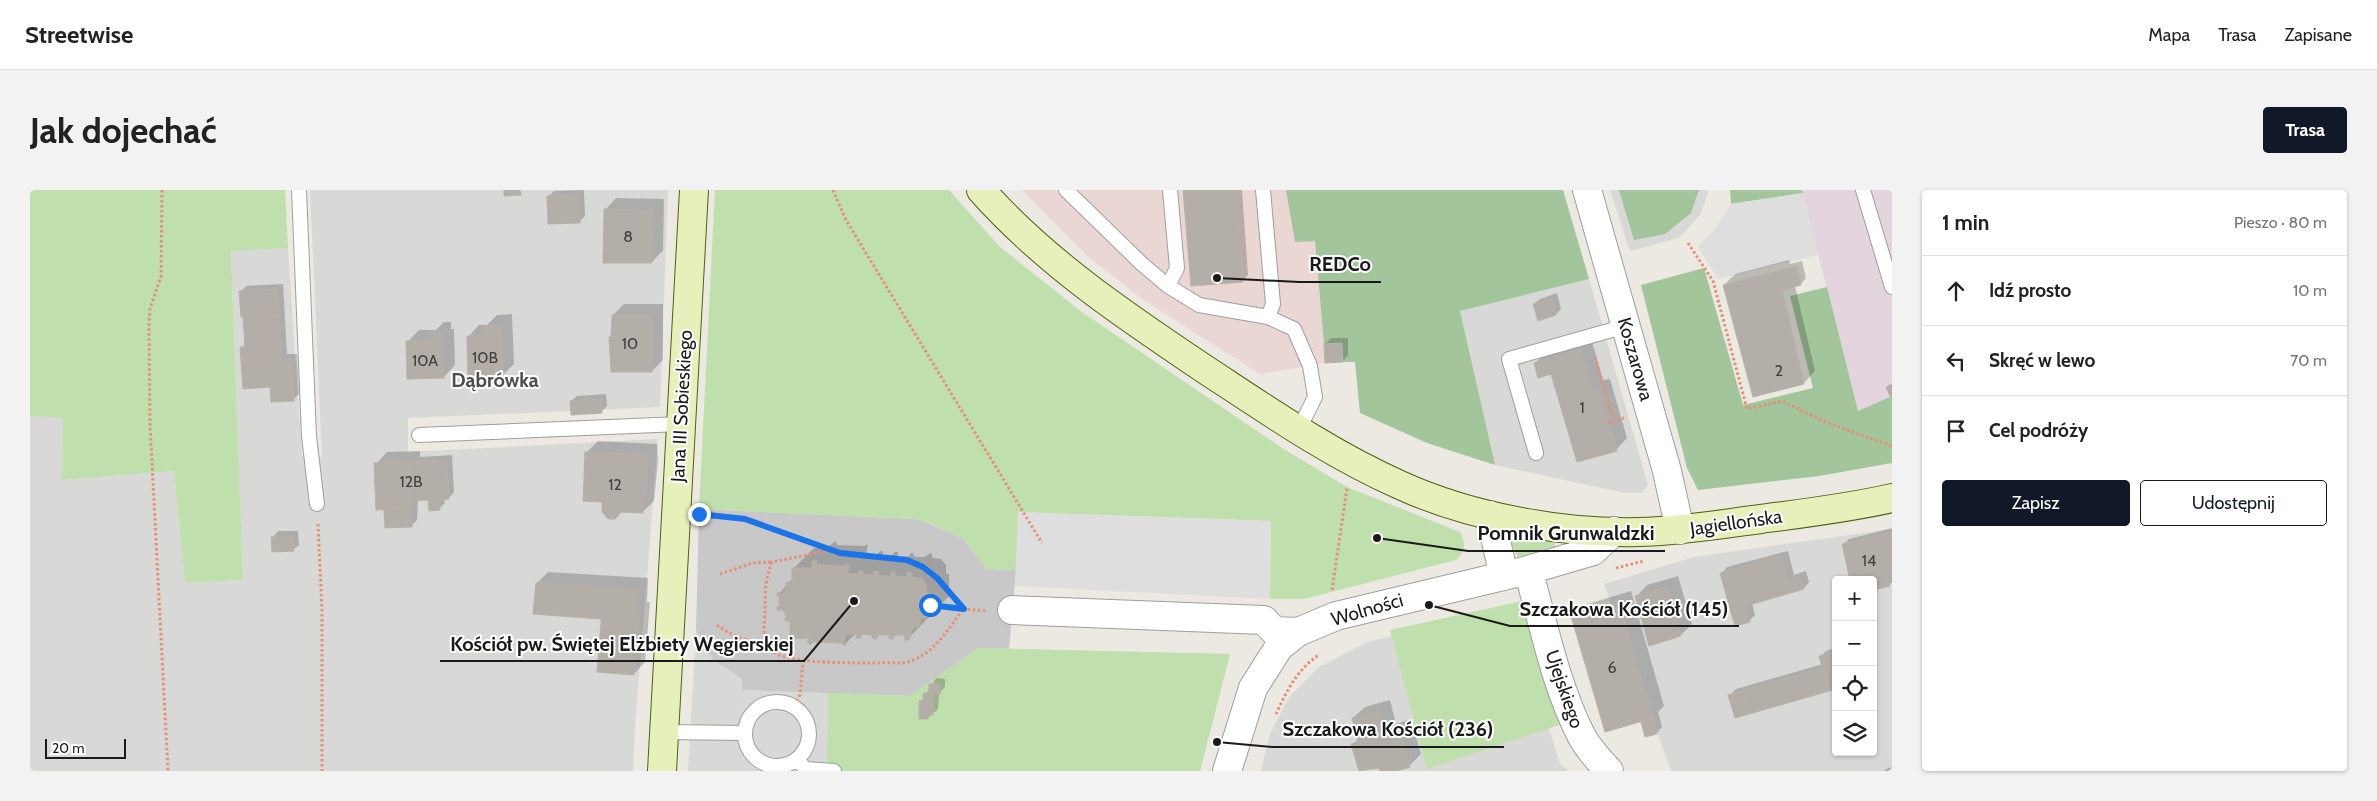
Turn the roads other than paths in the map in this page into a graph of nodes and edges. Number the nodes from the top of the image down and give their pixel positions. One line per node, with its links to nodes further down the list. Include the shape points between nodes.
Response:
1 (299, 190): 18 (lane, via 309,436)
2 (694, 190): 13 (street, Jana III Sobieskiego)
3 (980, 190): 14 (street, Jagiellońska, via 1036,246 1076,279)
4 (1066, 190): 9 (lane)
5 (1170, 190): 9 (lane, via 1176,268)
6 (1263, 190): 11 (lane, via 1273,304)
7 (1587, 190): 12 (street, Koszarowa)
8 (1863, 190): 10 (lane)
9 (1168, 286): 11 (lane, via 1198,305)
10 (1892, 287)
11 (1268, 317): 14 (lane, via 1294,328 1310,366 1315,397)
12 (1626, 326): 16 (lane, via 1509,359); 20 (street, Koszarowa, via 1667,471)
13 (680, 424): 15 (lane); 25 (street, Jana III Sobieskiego)
14 (1298, 431): 19 (street, Jagiellońska, via 1402,486)
15 (419, 435)
16 (1536, 453)
17 (1892, 498): 20 (street, Jagiellońska)
18 (317, 504)
19 (1490, 514): 21 (street, Jagiellońska, via 1540,525); 22 (street, Ujejskiego)
20 (1680, 530): 21 (street, Jagiellońska)
21 (1614, 531): 22 (street, Wolności, via 1593,551)
22 (1516, 573): 24 (street, Wolności, via 1336,616); 31 (street, Ujejskiego, via 1581,736)
23 (1000, 610): 24 (street, via 1264,620 1274,631)
24 (1298, 632): 30 (street, Wolności, via 1279,647 1253,688)
25 (664, 732): 26 (lane); 28 (street, Jana III Sobieskiego)
26 (745, 733): 27 (lane, via 751,753 768,765 788,764); 27 (lane, via 752,712 761,706 772,702 793,705 807,722 809,732 808,742)
27 (797, 759): 29 (lane, via 805,769)
28 (662, 771)
29 (834, 771)
30 (1227, 771)
31 (1609, 771)

